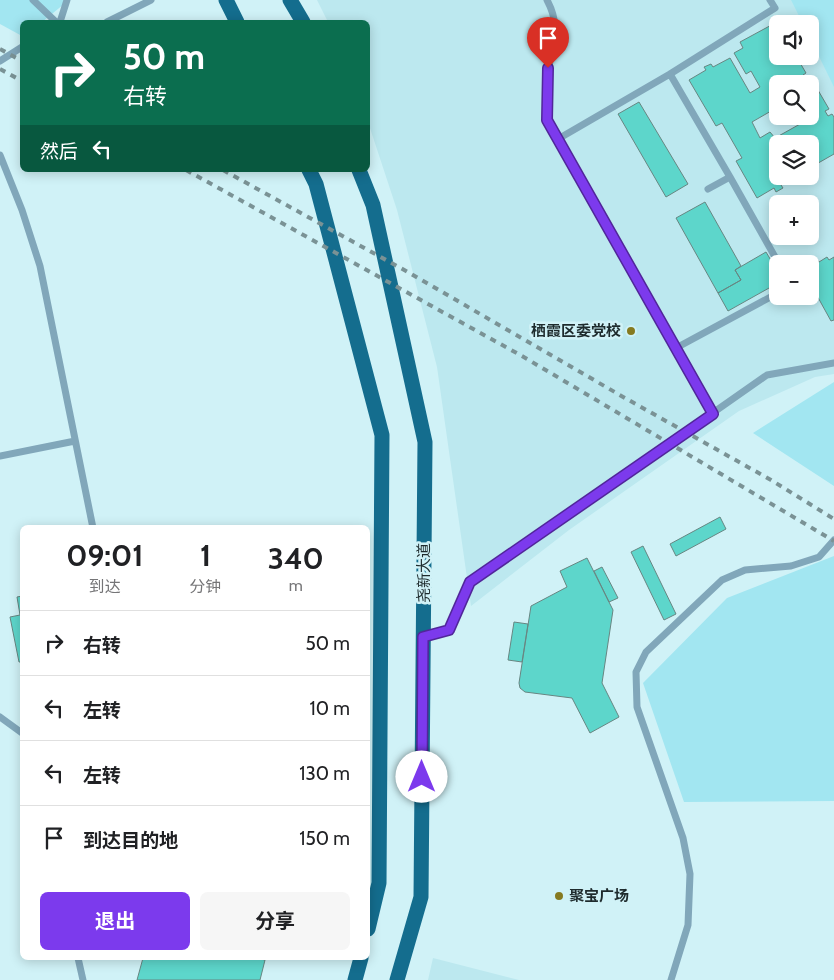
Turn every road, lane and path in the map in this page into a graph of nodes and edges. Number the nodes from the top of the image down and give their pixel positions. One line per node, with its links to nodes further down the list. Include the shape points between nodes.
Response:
1 (33, 0): 8 (lane)
2 (67, 0): 9 (lane)
3 (150, 0): 10 (lane)
4 (226, 0): 11 (main road)
5 (290, 0): 12 (main road)
6 (547, 0): 16 (lane, via 553,12 556,34 548,68 547,120)
7 (770, 0): 15 (lane, via 775,8)
8 (56, 20)
9 (59, 20)
10 (111, 20)
11 (236, 20)
12 (302, 20)
13 (20, 48): 14 (lane)
14 (0, 61)
15 (670, 74): 16 (lane); 20 (lane)
16 (558, 139): 24 (lane)
17 (0, 155): 27 (lane, via 40,266)
18 (310, 172): 34 (main road, via 316,184 382,435 379,883)
19 (360, 172): 31 (main road, 尧新大道, via 373,205 425,442)
20 (730, 177): 21 (lane); 22 (lane)
21 (708, 189)
22 (774, 255)
23 (769, 298): 24 (lane)
24 (676, 348): 26 (lane)
25 (834, 363): 26 (lane, via 767,375)
26 (713, 414): 31 (lane, via 470,582 449,630)
27 (75, 441): 28 (lane); 29 (lane)
28 (0, 456)
29 (92, 525)
30 (834, 540): 40 (lane, via 819,557 791,566 745,570 722,580 646,652 636,672 637,707 683,838 690,874 688,925)
31 (423, 637): 39 (main road, 尧新大道, via 421,897)
32 (0, 717): 33 (lane)
33 (20, 732)
34 (370, 921)
35 (78, 960): 37 (lane)
36 (360, 960): 38 (main road)
37 (83, 980)
38 (355, 980)
39 (397, 980)
40 (671, 980)

